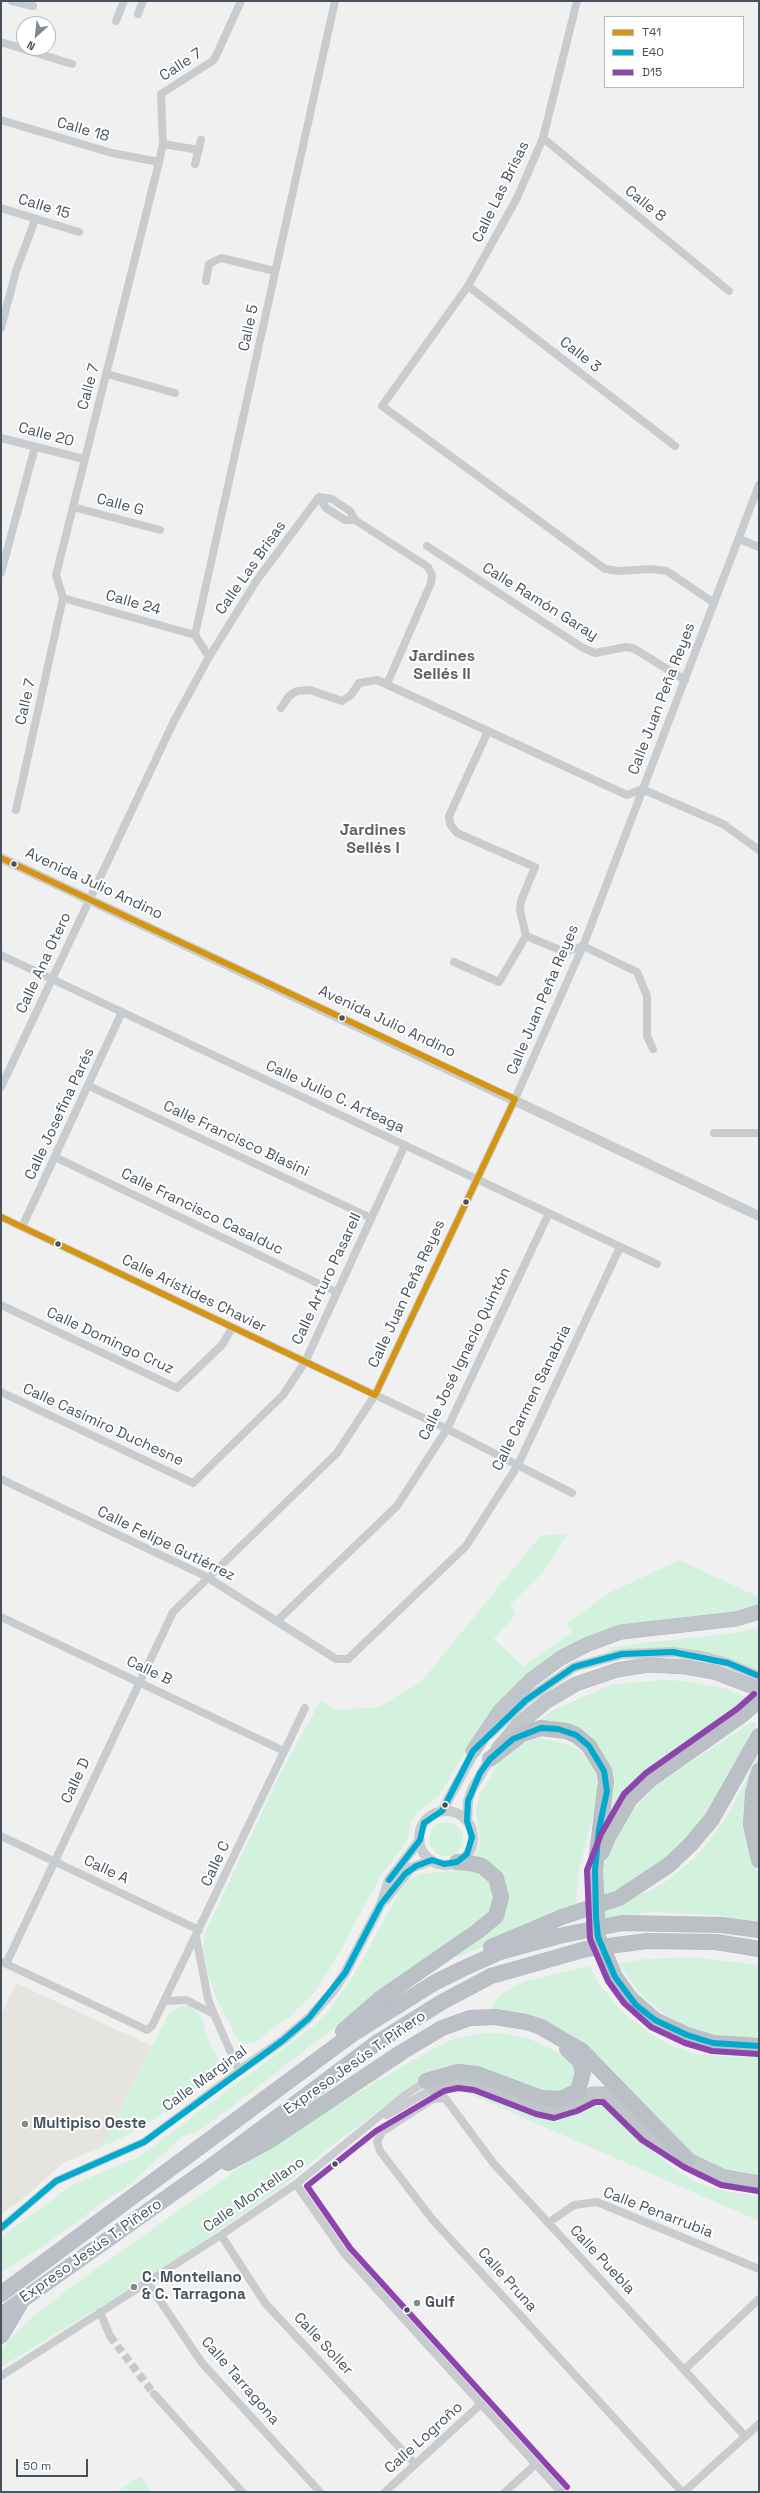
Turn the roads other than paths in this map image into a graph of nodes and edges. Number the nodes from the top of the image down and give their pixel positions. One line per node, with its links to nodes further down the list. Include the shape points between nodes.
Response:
1 (12, 1): 7 (street)
2 (124, 1): 9 (street)
3 (143, 1): 8 (street)
4 (241, 1): 15 (street, Calle 7, via 214,60 161,94)
5 (335, 1): 22 (street, Calle 5)
6 (577, 1): 13 (street, Calle Las Brisas)
7 (33, 6)
8 (138, 14)
9 (116, 21)
10 (1, 42): 11 (street)
11 (72, 64)
12 (1, 120): 17 (street, Calle 18, via 112,153)
13 (543, 138): 24 (street, Calle Las Brisas, via 517,198); 25 (street, Calle 8)
14 (201, 140): 16 (street)
15 (163, 144): 16 (street); 17 (street, Calle 7)
16 (198, 150): 18 (street)
17 (159, 162): 27 (street, Calle 7)
18 (195, 164)
19 (1, 208): 20 (street, Calle 15)
20 (35, 220): 21 (street, Calle 15); 26 (street, via 16,271)
21 (79, 232)
22 (275, 271): 23 (street, via 221,258 210,264); 42 (street, Calle 5)
23 (206, 281)
24 (468, 286): 30 (street, Calle 3); 41 (street, Calle Las Brisas, via 382,406 605,569 667,571)
25 (729, 291)
26 (1, 328)
27 (107, 374): 28 (street); 32 (street, Calle 7)
28 (175, 393)
29 (1, 438): 31 (street, Calle 20)
30 (675, 446)
31 (35, 447): 32 (street, Calle 20); 39 (street)
32 (84, 460): 34 (street, Calle 7)
33 (759, 486): 36 (street, Calle Juan Peña Reyes)
34 (73, 507): 35 (street, Calle G); 40 (street, Calle 7, via 56,575)
35 (160, 530)
36 (739, 539): 38 (street); 41 (street, Calle Juan Peña Reyes)
37 (427, 546): 44 (street, Calle Ramón Garay, via 584,648 595,653 626,647 634,648)
38 (759, 547)
39 (1, 573)
40 (63, 598): 42 (street, Calle 24); 50 (street, Calle 7)
41 (714, 603): 44 (street, Calle Juan Peña Reyes)
42 (196, 635): 43 (street)
43 (209, 657): 45 (street, Calle Las Brisas, via 257,580 319,497 332,499 350,511 355,520 428,567 432,575 432,583); 47 (street, Calle Las Brisas)
44 (685, 680): 49 (street, Calle Juan Peña Reyes)
45 (387, 684): 46 (street, via 377,680 362,682 342,701 310,690 297,691 289,696); 48 (street)
46 (281, 708)
47 (174, 721): 53 (street, Calle Ana Otero)
48 (488, 731): 49 (street, via 627,795); 54 (street, via 449,816 450,824 457,833 535,867 521,901 520,910)
49 (642, 789): 51 (street, via 723,824); 55 (street, Calle Juan Peña Reyes)
50 (16, 810)
51 (759, 850)
52 (1, 858): 53 (street, Avenida Julio Andino)
53 (89, 899): 58 (street, Calle Ana Otero); 63 (street, Avenida Julio Andino)
54 (526, 936): 55 (street, via 565,952); 57 (street, via 499,982)
55 (583, 946): 60 (street, via 637,972 647,996 647,1036); 63 (street, Calle Juan Peña Reyes)
56 (1, 955): 58 (street, Calle Julio C. Arteaga)
57 (454, 962)
58 (52, 978): 59 (street, Calle Julio C. Arteaga); 62 (street, Calle Ana Otero)
59 (122, 1012): 61 (street, Calle Josefina Parés); 66 (street, Calle Julio C. Arteaga)
60 (653, 1049)
61 (89, 1086): 67 (street, Calle Josefina Parés); 72 (street, Calle Francisco Blasini)
62 (1, 1087)
63 (515, 1099): 68 (street, Calle Juan Peña Reyes); 70 (street, Avenida Julio Andino)
64 (714, 1133): 65 (street)
65 (759, 1133)
66 (405, 1146): 68 (street, Calle Julio C. Arteaga); 72 (street, Calle Arturo Pasarell)
67 (56, 1157): 73 (street, Calle Josefina Parés); 76 (street, Calle Francisco Casalduc)
68 (477, 1179): 69 (street, Calle Julio C. Arteaga); 81 (street, Calle Juan Peña Reyes)
69 (549, 1213): 74 (street, Calle Julio C. Arteaga); 82 (street, Calle José Ignacio Quintón)
70 (759, 1216)
71 (1, 1217): 73 (street, Calle Arístides Chavier)
72 (371, 1218): 76 (street, Calle Arturo Pasarell)
73 (22, 1228): 78 (street, Calle Arístides Chavier)
74 (620, 1247): 75 (street, Calle Julio C. Arteaga); 83 (street, Calle Carmen Sanabria)
75 (657, 1264)
76 (336, 1292): 79 (street, Calle Arturo Pasarell)
77 (1, 1305): 78 (street, Calle Domingo Cruz, via 177,1388 222,1345)
78 (232, 1328): 79 (street, Calle Arístides Chavier)
79 (305, 1362): 81 (street, Calle Arístides Chavier); 85 (street, Calle Arturo Pasarell, via 284,1395)
80 (1, 1392): 85 (street, Calle Casimiro Duchesne)
81 (375, 1395): 82 (street, Calle Arístides Chavier); 87 (street, Calle Juan Peña Reyes, via 337,1453)
82 (447, 1429): 83 (street, Calle Arístides Chavier); 91 (street, Calle José Ignacio Quintón, via 397,1506)
83 (518, 1465): 86 (street, Calle Arístides Chavier); 92 (street, Calle Carmen Sanabria, via 466,1546 348,1659)
84 (1, 1479): 87 (street, Calle Felipe Gutiérrez)
85 (193, 1483)
86 (572, 1493)
87 (207, 1577): 88 (street, Calle Juan Peña Reyes); 91 (street, Calle Felipe Gutiérrez)
88 (173, 1612): 94 (street, Calle D)
89 (759, 1612): 100 (highway, via 736,1619 621,1632 586,1645 561,1658 531,1680 500,1711)
90 (1, 1617): 94 (street, Calle B)
91 (278, 1620): 92 (street, Calle Felipe Gutiérrez)
92 (332, 1657)
93 (759, 1676): 100 (street, via 728,1663 702,1656 673,1652 622,1654 574,1667 526,1700)
94 (138, 1682): 99 (street, Calle B); 109 (street, Calle D)
95 (759, 1689): 101 (highway, via 714,1672 686,1667 648,1665 606,1673 576,1684 547,1701 519,1724)
96 (759, 1700): 111 (highway, via 742,1715 651,1779 630,1799 608,1837)
97 (305, 1708): 99 (street, Calle C)
98 (759, 1736): 117 (highway, via 712,1819 669,1865 619,1898 562,1917 483,1950)
99 (284, 1751): 114 (street, Calle C)
100 (473, 1751): 103 (street)
101 (490, 1759): 104 (street, via 472,1789 468,1801); 111 (highway, via 522,1734 541,1728 566,1731 590,1746 604,1771 606,1781)
102 (759, 1771): 108 (highway, via 753,1793 751,1825)
103 (442, 1811): 104 (street, via 458,1814); 106 (street, via 428,1819 422,1828)
104 (467, 1821): 110 (street, via 472,1832 472,1843 467,1854)
105 (1, 1836): 109 (street, Calle A)
106 (420, 1840): 107 (street, via 423,1851); 112 (street, Calle Marginal, via 389,1880)
107 (432, 1860): 110 (street, via 444,1864); 112 (street, Calle Marginal, via 411,1868)
108 (759, 1860)
109 (54, 1861): 114 (street, Calle A); 116 (street, Calle D)
110 (457, 1862): 123 (highway, via 482,1866 496,1878 501,1897 496,1916 381,1998)
111 (595, 1870): 120 (highway, bridge, via 598,1937 615,1977 630,1998 655,2020 688,2035 713,2043)
112 (381, 1904): 122 (street, Calle Marginal, via 333,1991 293,2032)
113 (759, 1930): 117 (highway, Expreso Jesús T. Piñero, via 722,1925 622,1924 559,1936 500,1952)
114 (198, 1933): 118 (street, Calle C); 119 (street, via 208,1999)
115 (759, 1948): 129 (highway, Expreso Jesús T. Piñero, via 716,1942 647,1941 586,1949 491,1976 442,2002 378,2042)
116 (3, 1962): 118 (street, Calle C, via 147,2030 152,2026)
117 (434, 1983): 123 (highway, Expreso Jesús T. Piñero, via 351,2035)
118 (165, 2001): 119 (street, via 186,2000)
119 (214, 2014): 122 (street)
120 (759, 2046)
121 (402, 2052): 124 (highway, via 462,2027 498,2023 523,2026 551,2038 574,2054 580,2061 583,2072 578,2091 552,2100 477,2074 458,2072); 126 (highway, via 442,2028 470,2018 495,2017 541,2027 582,2051); 129 (highway, via 267,2142)
122 (239, 2071): 131 (street, Calle Marginal, via 144,2142 56,2181)
123 (300, 2072): 135 (highway, Expreso Jesús T. Piñero)
124 (430, 2085): 126 (highway, via 450,2081 476,2082 539,2107 555,2110 593,2094 606,2094 647,2134); 128 (street, Calle Montellano, via 404,2096)
125 (445, 2098): 130 (street, Calle Puebla, via 494,2164); 156 (street, Calle Pruna, via 433,2099 382,2132 377,2142 380,2151 432,2218)
126 (688, 2160): 127 (highway, via 724,2177)
127 (759, 2183)
128 (296, 2184): 132 (street, Calle Montellano); 146 (street, via 344,2253)
129 (171, 2194): 138 (highway, Expreso Jesús T. Piñero)
130 (548, 2223): 133 (street, Calle Penarrubia, via 574,2205 598,2202); 143 (street, Calle Puebla)
131 (1, 2228)
132 (221, 2235): 134 (street, Calle Montellano); 149 (street, Calle Soller, via 265,2303)
133 (759, 2268)
134 (148, 2282): 139 (street, Calle Montellano); 152 (street, Calle Tarragona, via 202,2363)
135 (7, 2287): 136 (highway, Expreso Jesús T. Piñero)
136 (1, 2294)
137 (759, 2299): 143 (street)
138 (22, 2300): 140 (highway, Expreso Jesús T. Piñero); 141 (highway)
139 (100, 2312): 142 (street); 144 (street, Calle Montellano)
140 (1, 2315)
141 (1, 2336)
142 (110, 2336)
143 (684, 2370): 148 (street, Calle Puebla)
144 (1, 2376)
145 (154, 2394): 151 (street)
146 (481, 2404): 149 (street, Calle Logroño); 150 (street)
147 (759, 2424): 148 (street)
148 (745, 2436): 156 (street)
149 (415, 2464): 153 (street, Calle Logroño)
150 (536, 2464): 154 (street); 155 (street)
151 (242, 2492)
152 (320, 2492)
153 (385, 2492)
154 (505, 2492)
155 (561, 2492)
156 (683, 2492)

